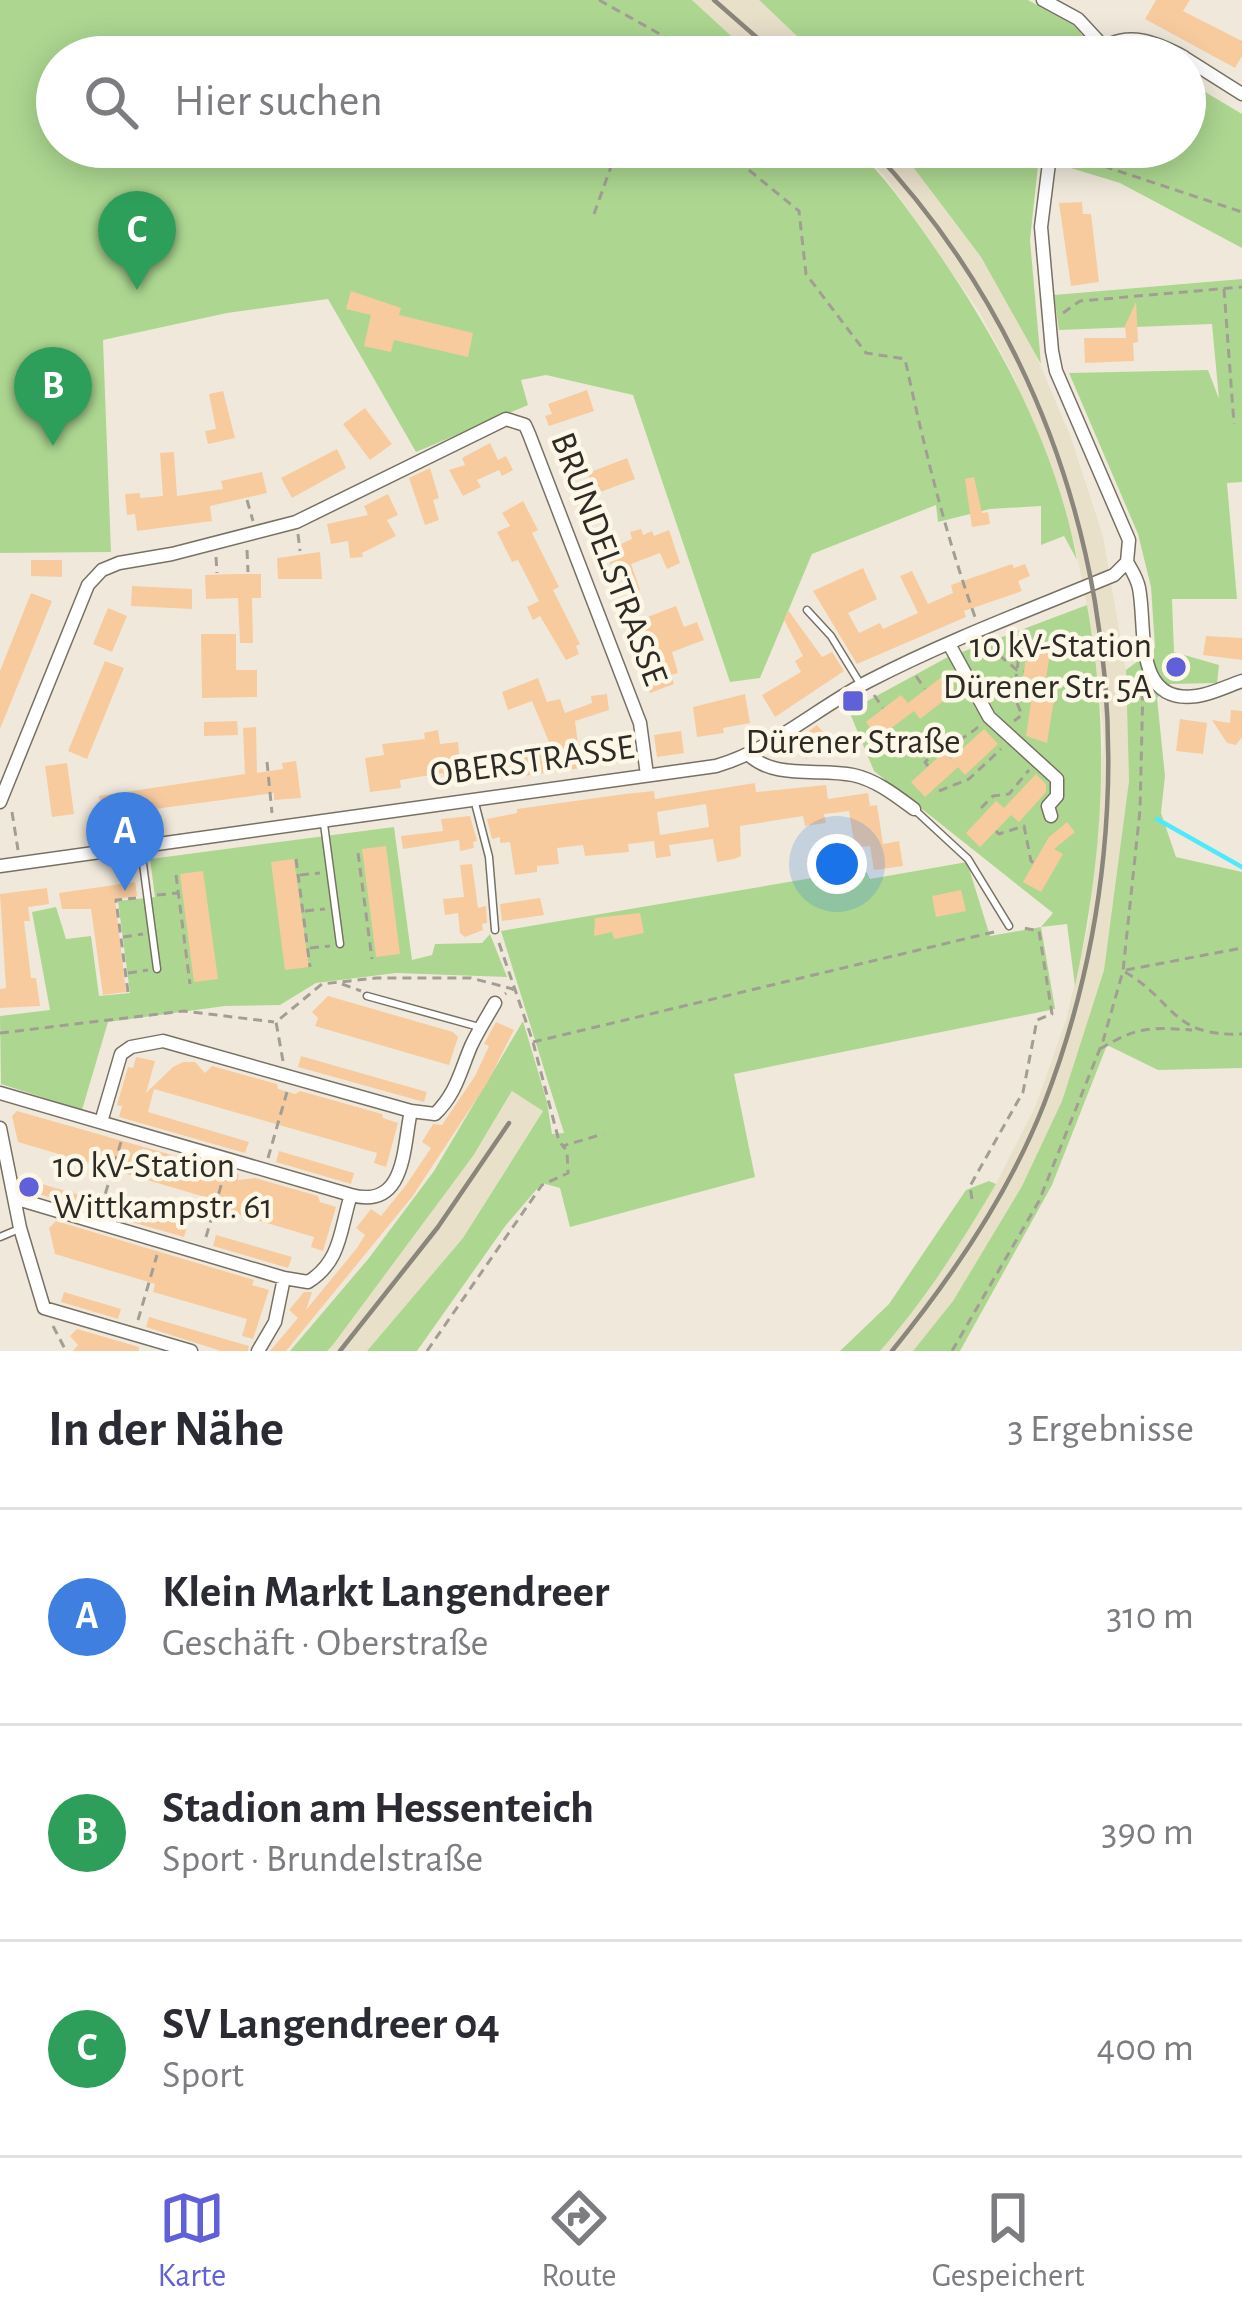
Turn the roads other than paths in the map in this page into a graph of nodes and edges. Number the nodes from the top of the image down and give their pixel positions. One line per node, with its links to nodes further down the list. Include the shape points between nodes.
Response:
1 (1043, 0): 2 (street)
2 (1071, 6): 3 (street)
3 (1089, 36)
4 (1206, 71): 5 (street)
5 (1242, 94)
6 (1048, 168): 7 (street, via 1041,227 1056,371 1129,540)
7 (1127, 562): 9 (street, OBERSTRASSE, via 1114,575); 10 (street, via 1138,583 1147,669 1162,690 1208,694)
8 (807, 610): 11 (lane)
9 (950, 644): 11 (street, OBERSTRASSE); 17 (street, via 989,717 1058,783)
10 (1242, 681)
11 (863, 684): 12 (street, OBERSTRASSE)
12 (748, 754): 13 (street, OBERSTRASSE); 16 (street, via 770,768 851,775)
13 (647, 775): 14 (street, OBERSTRASSE); 15 (street, BRUNDELSTRASSE, via 640,722 525,425 506,419 311,516 102,570 88,584)
14 (474, 800): 18 (street, OBERSTRASSE); 22 (lane)
15 (0, 802)
16 (914, 808): 21 (lane, via 968,859)
17 (1051, 816)
18 (323, 820): 19 (street, OBERSTRASSE); 23 (lane)
19 (140, 846): 20 (street, OBERSTRASSE); 24 (lane)
20 (0, 866)
21 (1010, 926)
22 (495, 930)
23 (340, 944)
24 (157, 969)
25 (367, 996): 27 (lane)
26 (495, 1003): 27 (street)
27 (481, 1028): 29 (street, via 442,1107 435,1114)
28 (0, 1093): 30 (street)
29 (411, 1111): 30 (street, via 176,1041 121,1054); 32 (street, via 395,1183 377,1195)
30 (101, 1122): 32 (street)
31 (0, 1128): 33 (street)
32 (351, 1195): 36 (street, via 343,1240 326,1265 308,1282)
33 (14, 1198): 34 (street); 36 (street)
34 (20, 1228): 35 (lane); 37 (street, via 44,1308)
35 (0, 1237)
36 (284, 1278): 38 (street)
37 (190, 1351)
38 (258, 1351)

